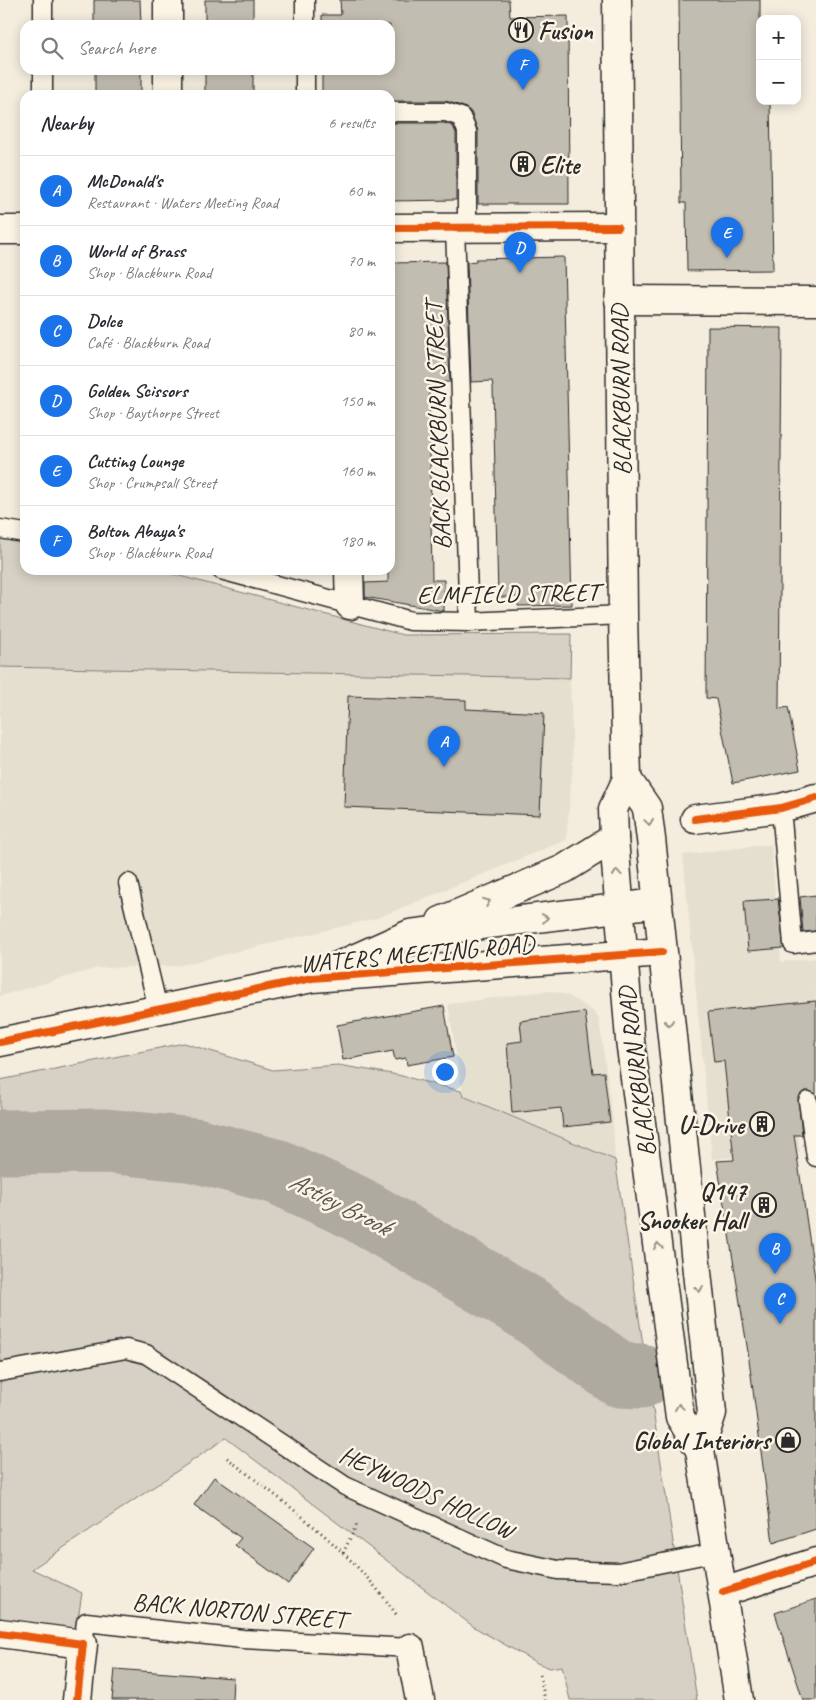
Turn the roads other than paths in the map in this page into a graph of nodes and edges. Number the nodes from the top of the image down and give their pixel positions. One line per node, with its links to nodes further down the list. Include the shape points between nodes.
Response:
1 (43, 0): 5 (lane)
2 (168, 0): 6 (main road)
3 (304, 0): 7 (lane)
4 (617, 0): 15 (main road, BLACKBURN ROAD)
5 (43, 20)
6 (168, 20)
7 (305, 20)
8 (43, 75): 11 (lane)
9 (168, 75): 12 (main road)
10 (305, 75): 13 (lane)
11 (43, 90)
12 (168, 90)
13 (305, 90)
14 (395, 112): 16 (lane, BACK BLACKBURN STREET, via 446,112 461,117 467,131)
15 (618, 226): 16 (main road); 20 (main road, BLACKBURN ROAD)
16 (461, 227): 17 (main road); 28 (lane, BACK BLACKBURN STREET)
17 (395, 228)
18 (0, 230): 19 (main road)
19 (20, 230)
20 (619, 300): 21 (main road); 27 (main road, BLACKBURN ROAD)
21 (816, 301)
22 (0, 529): 23 (lane)
23 (20, 532)
24 (239, 575): 26 (lane, ELMFIELD STREET)
25 (349, 575): 26 (main road)
26 (350, 605): 28 (lane, ELMFIELD STREET, via 411,621)
27 (623, 615): 28 (lane, ELMFIELD STREET); 29 (main road, BLACKBURN ROAD)
28 (469, 622)
29 (627, 779): 33 (main road, BLACKBURN ROAD, via 613,809); 35 (main road, BLACKBURN ROAD, one-way to 35, via 647,808)
30 (816, 798): 31 (main road)
31 (781, 808): 32 (main road); 38 (lane, via 793,944)
32 (695, 819)
33 (614, 838): 36 (main road, BLACKBURN ROAD, one-way to 33); 37 (main road, one-way to 33, via 564,870)
34 (128, 883): 42 (lane)
35 (657, 903): 36 (main road, WATERS MEETING ROAD); 39 (main road, BLACKBURN ROAD)
36 (620, 908): 37 (main road, WATERS MEETING ROAD, one-way to 36); 40 (main road, BLACKBURN ROAD)
37 (410, 934): 41 (main road, WATERS MEETING ROAD)
38 (816, 942)
39 (662, 952): 40 (main road, WATERS MEETING ROAD); 47 (main road, BLACKBURN ROAD, one-way to 47, via 712,1413)
40 (623, 956): 41 (main road, WATERS MEETING ROAD); 47 (main road, BLACKBURN ROAD, one-way to 40, via 680,1417 630,1040)
41 (312, 978): 42 (main road, WATERS MEETING ROAD)
42 (158, 1009): 43 (main road, WATERS MEETING ROAD)
43 (0, 1042)
44 (808, 1101): 45 (lane)
45 (816, 1157)
46 (0, 1372): 48 (lane, HEYWOODS HOLLOW, via 126,1349 146,1354 345,1486 506,1559 558,1570 618,1572)
47 (700, 1450): 48 (main road, BLACKBURN ROAD)
48 (717, 1552): 50 (main road, BLACKBURN ROAD)
49 (816, 1562): 50 (main road)
50 (723, 1592): 56 (main road, BLACKBURN ROAD)
51 (0, 1633): 52 (main road)
52 (83, 1644): 53 (lane, BACK NORTON STREET, via 86,1622 243,1639); 54 (main road)
53 (410, 1648): 55 (main road)
54 (76, 1700)
55 (420, 1700)
56 (740, 1700)

